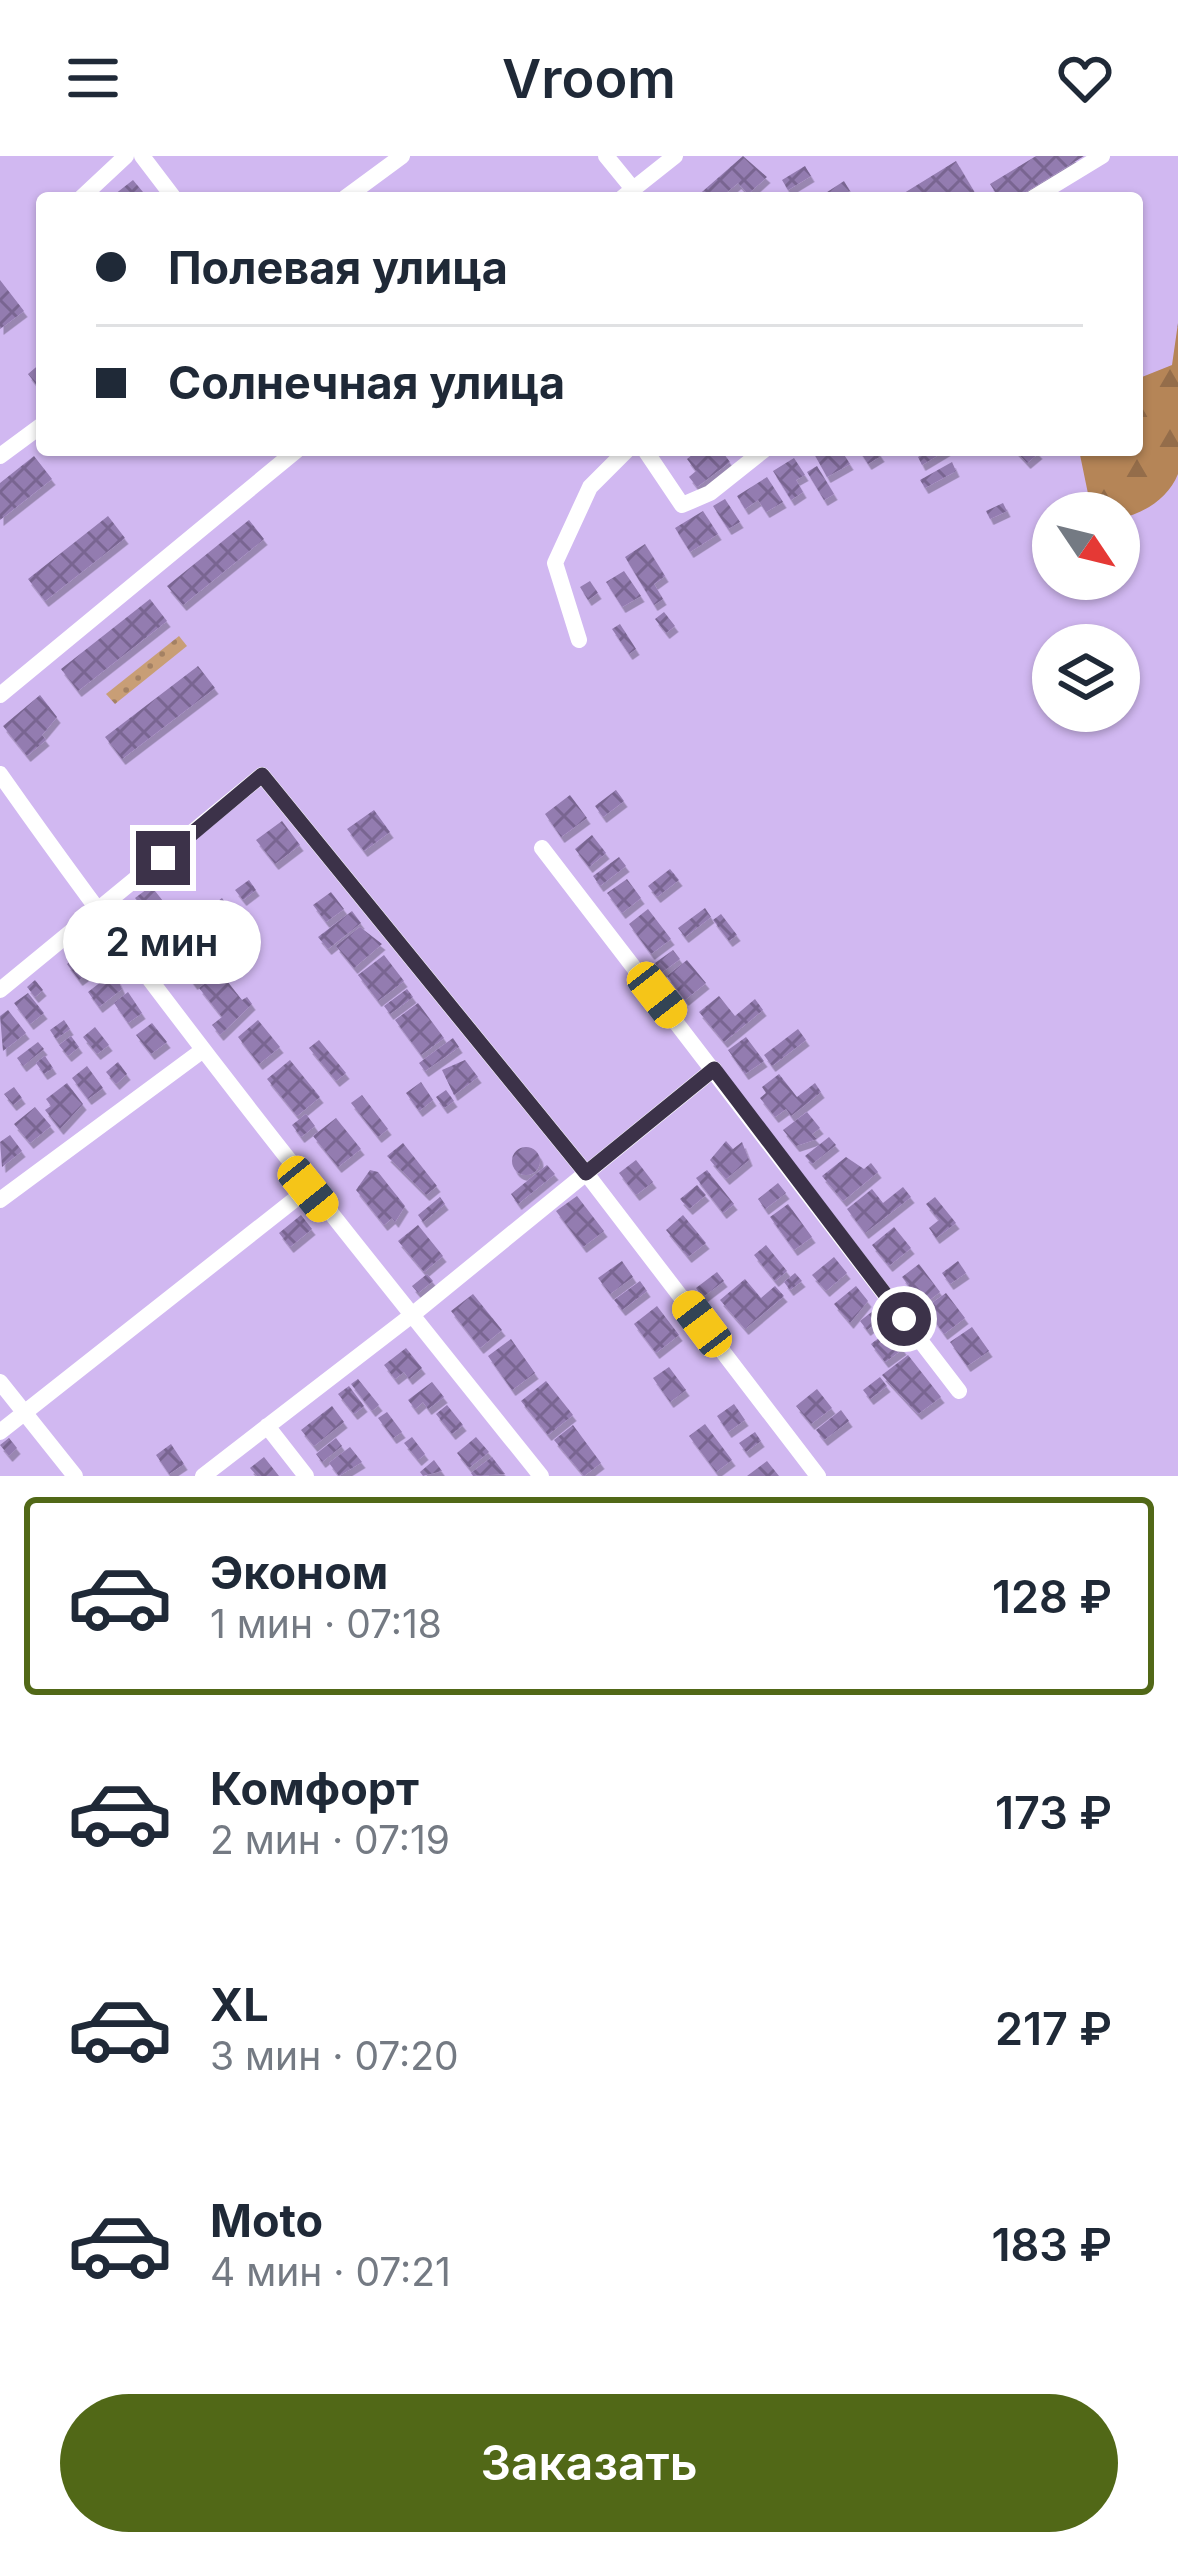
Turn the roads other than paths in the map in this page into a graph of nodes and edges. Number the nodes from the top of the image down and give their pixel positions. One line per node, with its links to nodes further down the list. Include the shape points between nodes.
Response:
1 (126, 156): 7 (street)
2 (142, 156): 8 (street)
3 (402, 156): 9 (street)
4 (606, 156): 10 (street)
5 (675, 156): 11 (street)
6 (1102, 156): 12 (street)
7 (87, 192)
8 (169, 192)
9 (354, 192)
10 (626, 192)
11 (630, 192)
12 (1043, 192)
13 (36, 429): 14 (street)
14 (0, 456)
15 (289, 456): 20 (street)
16 (621, 456): 19 (street, via 590,487 555,563)
17 (649, 456): 18 (street, via 682,505)
18 (756, 456)
19 (579, 640)
20 (0, 695)
21 (0, 774): 23 (street)
22 (542, 848): 26 (street)
23 (97, 913): 24 (street); 25 (street); 27 (street, via 262,775)
24 (0, 990)
25 (203, 1050): 28 (street); 29 (street)
26 (714, 1069): 27 (street); 32 (street)
27 (586, 1173): 30 (street); 40 (street)
28 (308, 1189): 30 (street); 33 (street)
29 (0, 1200)
30 (412, 1316): 34 (street); 39 (street)
31 (0, 1382): 33 (street)
32 (959, 1390)
33 (24, 1415): 35 (street); 36 (street)
34 (267, 1426): 37 (street); 38 (street)
35 (0, 1432)
36 (75, 1476)
37 (203, 1476)
38 (306, 1476)
39 (541, 1476)
40 (818, 1476)

